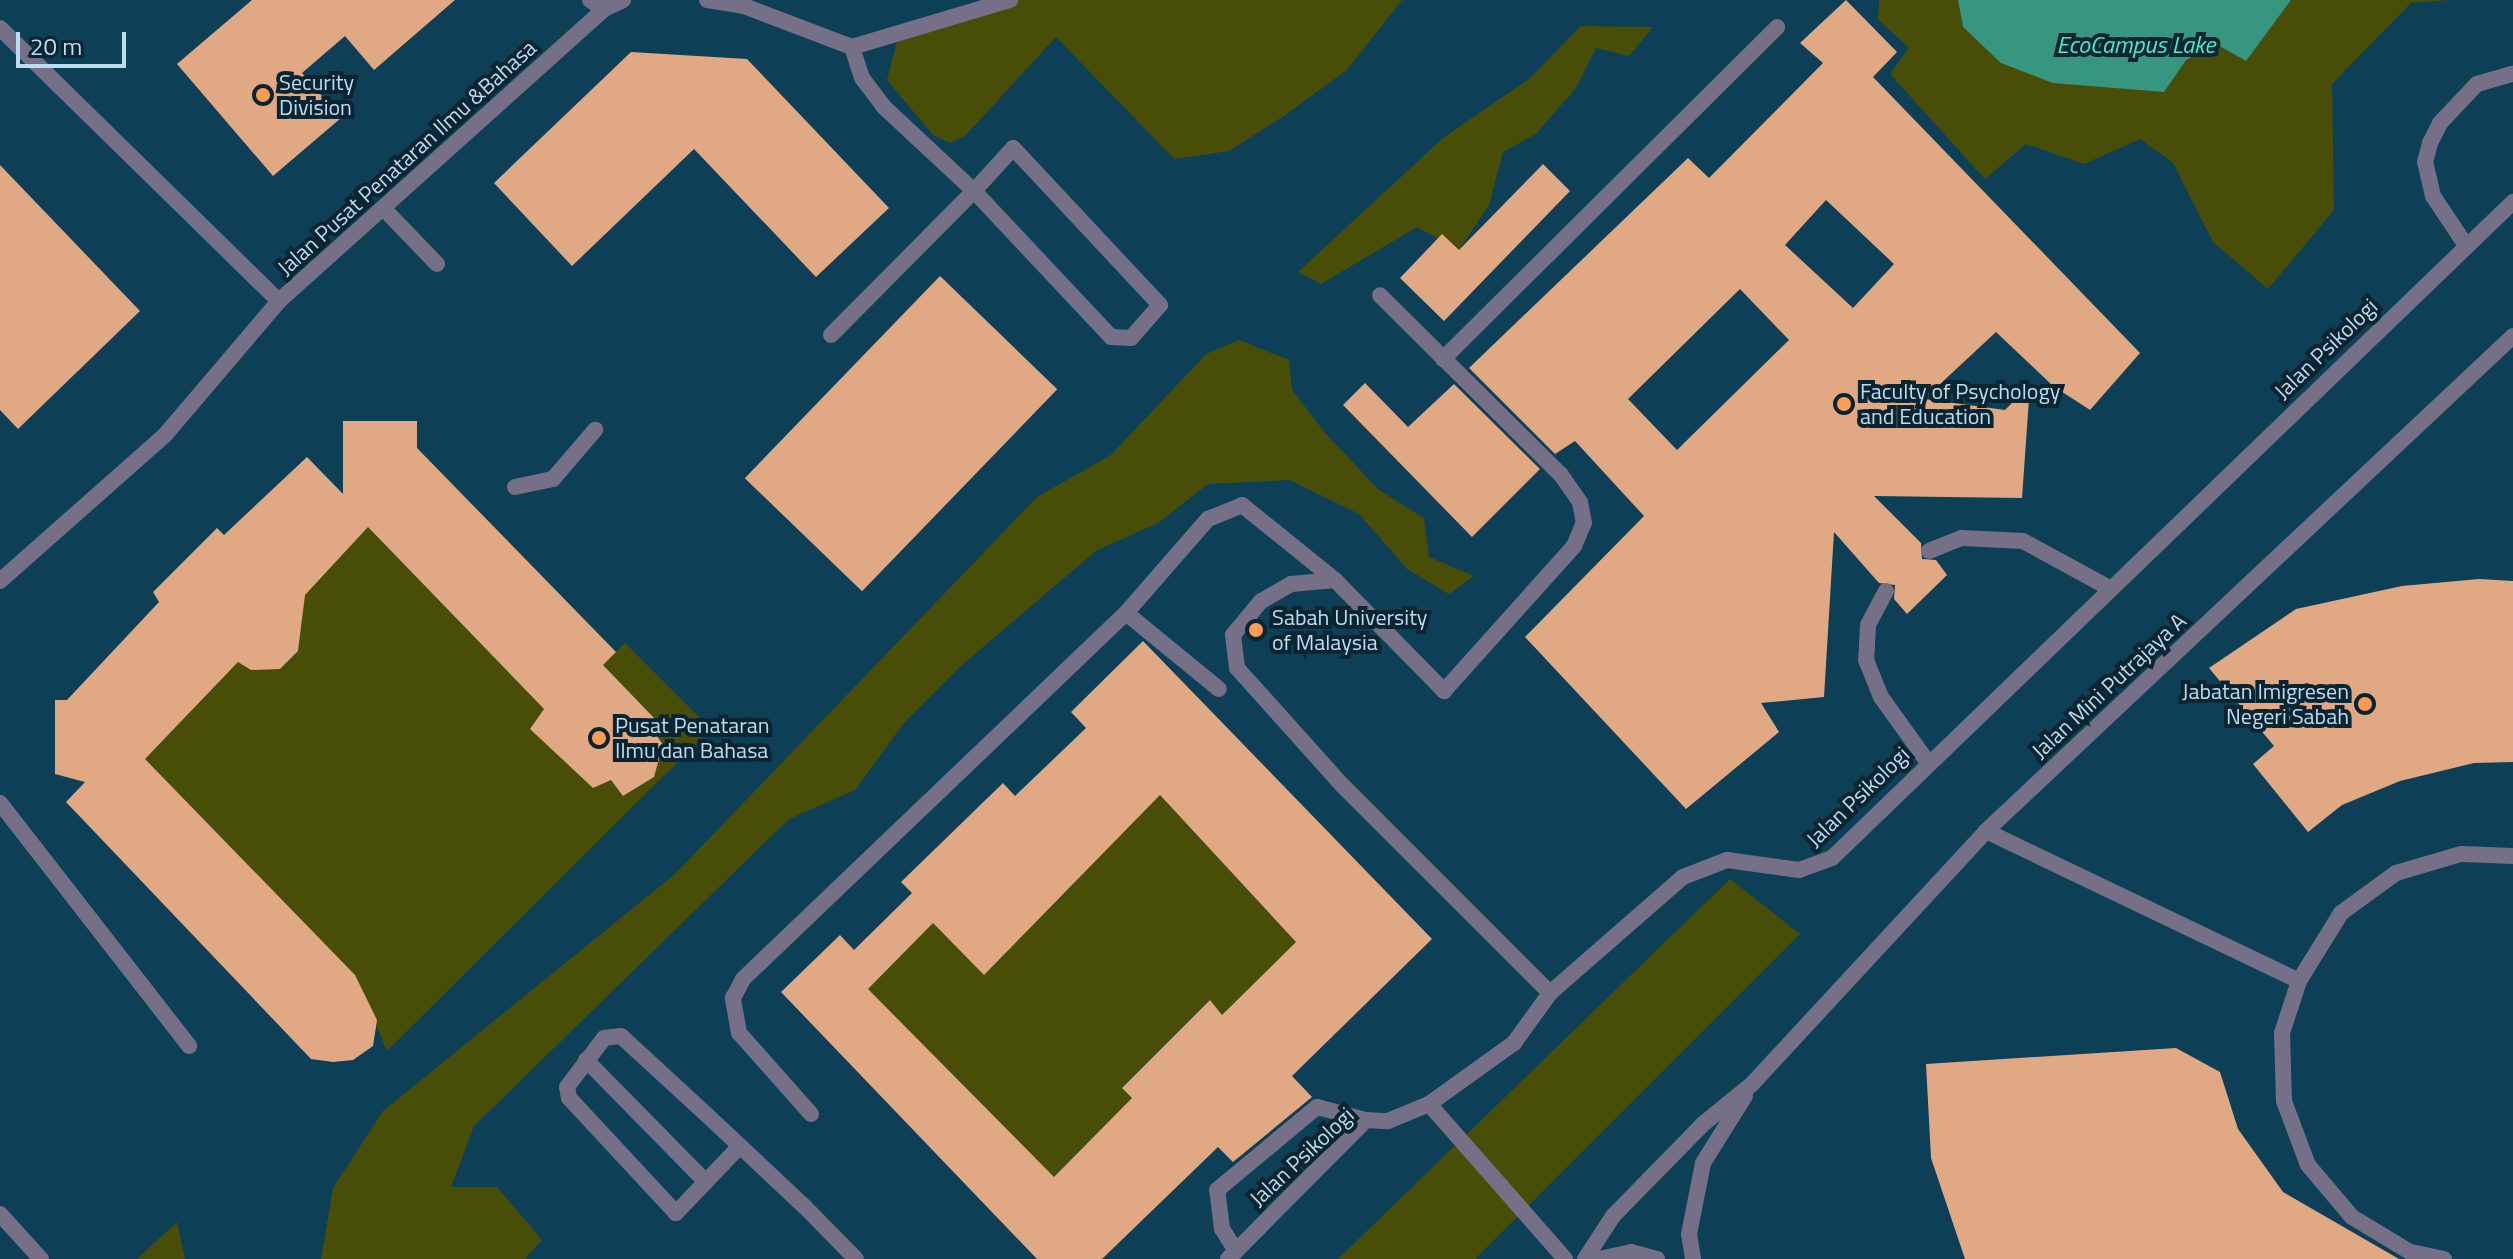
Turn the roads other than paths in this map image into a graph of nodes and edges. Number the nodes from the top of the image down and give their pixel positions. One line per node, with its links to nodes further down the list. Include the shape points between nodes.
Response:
1 (623, 0): 4 (street, Jalan Pusat Penataran Ilmu &Bahasa)
2 (707, 0): 7 (street, via 744,6)
3 (1010, 0): 7 (street)
4 (597, 5): 11 (street, Jalan Pusat Penataran Ilmu &Bahasa)
5 (1777, 27): 18 (street)
6 (0, 28): 15 (street, Jalan Pusat Penataran Ilmu &Bahasa)
7 (852, 47): 9 (street, via 862,78 884,107)
8 (2513, 74): 12 (street, via 2477,84 2440,123 2430,143 2425,162 2433,196)
9 (974, 191): 9 (street, via 1013,148 1160,305 1131,338 1111,337); 16 (street)
10 (2513, 202): 12 (street, Jalan Psikologi)
11 (385, 210): 13 (street); 15 (street, Jalan Pusat Penataran Ilmu &Bahasa)
12 (2465, 244): 24 (street, Jalan Psikologi)
13 (437, 264)
14 (1380, 295): 18 (street)
15 (279, 301): 23 (street, via 165,435)
16 (831, 335)
17 (2513, 336): 30 (street, Jalan Mini Putrajaya A)
18 (1443, 359): 22 (street, via 1580,502 1584,523 1574,546 1444,691)
19 (595, 430): 20 (street, via 553,479)
20 (515, 487)
21 (1929, 551): 24 (street, via 1962,538 2023,541)
22 (1335, 580): 26 (street, via 1242,505 1208,519); 33 (street, via 1291,584 1261,601 1233,635 1237,668 1343,786)
23 (0, 581)
24 (2111, 589): 28 (street, Jalan Psikologi)
25 (1886, 591): 28 (street, via 1868,625 1866,660 1881,697)
26 (1126, 613): 27 (street); 38 (street, via 743,979 733,998 739,1033)
27 (1219, 689)
28 (1927, 761): 33 (street, Jalan Psikologi, via 1832,858 1799,870 1727,860 1704,865)
29 (0, 803): 34 (street)
30 (1986, 831): 32 (street); 36 (street, Jalan Mini Putrajaya A)
31 (2513, 856): 32 (street, via 2461,854 2396,873 2341,913)
32 (2299, 981): 51 (street, via 2282,1033 2284,1101 2308,1165 2352,1217 2410,1252)
33 (1550, 993): 37 (street, Jalan Psikologi, via 1514,1043)
34 (189, 1046)
35 (586, 1060): 40 (street, via 604,1038 621,1036); 41 (street); 41 (street, via 567,1087 569,1098 676,1213)
36 (1752, 1084): 47 (street, via 1703,1124 1613,1216); 50 (street, via 1703,1163 1689,1234)
37 (1429, 1104): 39 (street, Jalan Psikologi, via 1388,1121); 46 (street)
38 (811, 1114)
39 (1366, 1120): 43 (street, Jalan Psikologi); 43 (street, via 1317,1107 1217,1190)
40 (740, 1146): 41 (street); 45 (street)
41 (706, 1182)
42 (0, 1214): 44 (street)
43 (1232, 1255)
44 (41, 1259)
45 (856, 1259)
46 (1565, 1259)
47 (1585, 1259)
48 (1599, 1259): 49 (street, via 1631,1252)
49 (1657, 1259)
50 (1693, 1259)
51 (2444, 1259)

